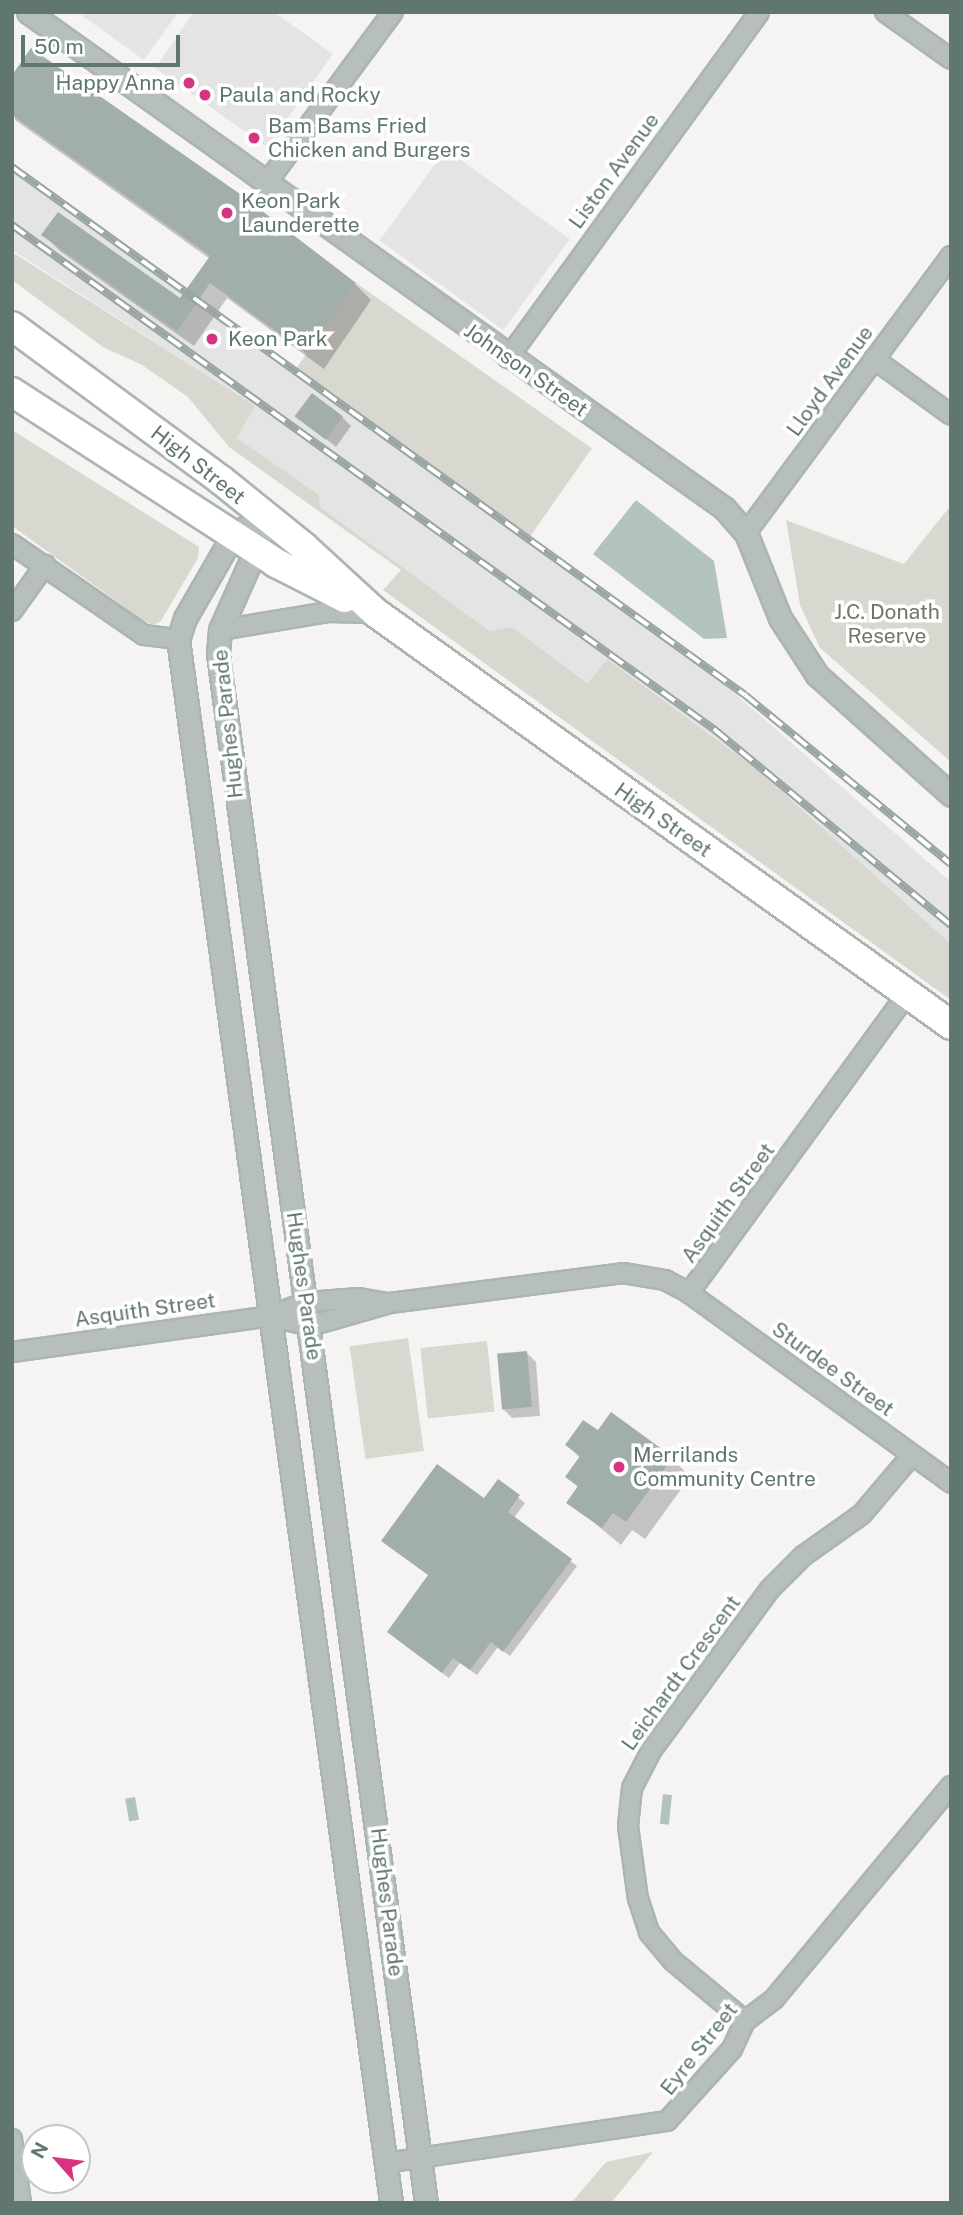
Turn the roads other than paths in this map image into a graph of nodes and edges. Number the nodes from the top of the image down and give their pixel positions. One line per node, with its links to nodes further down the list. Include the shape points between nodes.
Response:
1 (28, 12): 6 (street, Johnson Street)
2 (393, 12): 6 (street)
3 (759, 12): 9 (street, Liston Avenue)
4 (885, 12): 5 (street)
5 (951, 59)
6 (265, 185): 9 (street, Johnson Street)
7 (951, 256): 10 (street, Lloyd Avenue)
8 (12, 326): 13 (main road, High Street, via 221,480)
9 (508, 358): 14 (street, Johnson Street, via 724,508)
10 (874, 359): 12 (street); 14 (street, Lloyd Avenue)
11 (12, 392): 15 (main road, High Street)
12 (951, 415)
13 (263, 517): 15 (street); 17 (street, Hughes Parade); 20 (main road, High Street, via 304,547)
14 (746, 533): 25 (street, Johnson Street, via 780,618 817,675)
15 (233, 535): 17 (main road, High Street); 22 (street, via 185,618)
16 (12, 544): 18 (street)
17 (258, 552): 20 (main road, High Street); 21 (street, Hughes Parade)
18 (45, 565): 19 (street); 22 (street, via 144,635)
19 (12, 611)
20 (376, 613): 21 (street, via 328,612); 26 (main road, High Street)
21 (220, 630): 23 (street, Hughes Parade, via 218,654)
22 (178, 639): 24 (street, Hughes Parade)
23 (226, 724): 24 (street); 29 (street, Hughes Parade)
24 (190, 730): 31 (street, Hughes Parade)
25 (951, 795)
26 (907, 994): 27 (main road, High Street); 28 (street, Asquith Street)
27 (951, 1025)
28 (689, 1293): 30 (street, Asquith Street, via 665,1280 623,1273); 34 (street, Sturdee Street)
29 (307, 1303): 30 (street, Asquith Street, via 359,1298); 31 (street, Asquith Street); 32 (street, Hughes Parade)
30 (390, 1303): 32 (street, Asquith Street)
31 (270, 1316): 32 (street, Asquith Street); 33 (street, Asquith Street); 37 (street, Hughes Parade)
32 (310, 1325): 36 (street, Hughes Parade)
33 (16, 1350)
34 (912, 1455): 35 (street, Sturdee Street); 39 (street, Leichardt Crescent, via 862,1514 803,1556 770,1590 651,1751 632,1788 628,1826 638,1899 649,1931 673,1961)
35 (951, 1483)
36 (348, 1602): 37 (street); 41 (street, Hughes Parade)
37 (309, 1609): 42 (street, Hughes Parade)
38 (951, 1786): 39 (street, Eyre Street, via 774,1999)
39 (745, 2021): 41 (street, Eyre Street, via 732,2049 667,2121)
40 (12, 2138): 43 (street)
41 (421, 2159): 42 (street, Eyre Street); 45 (street, Hughes Parade)
42 (385, 2163): 44 (street, Hughes Parade)
43 (21, 2203)
44 (391, 2203)
45 (426, 2203)

